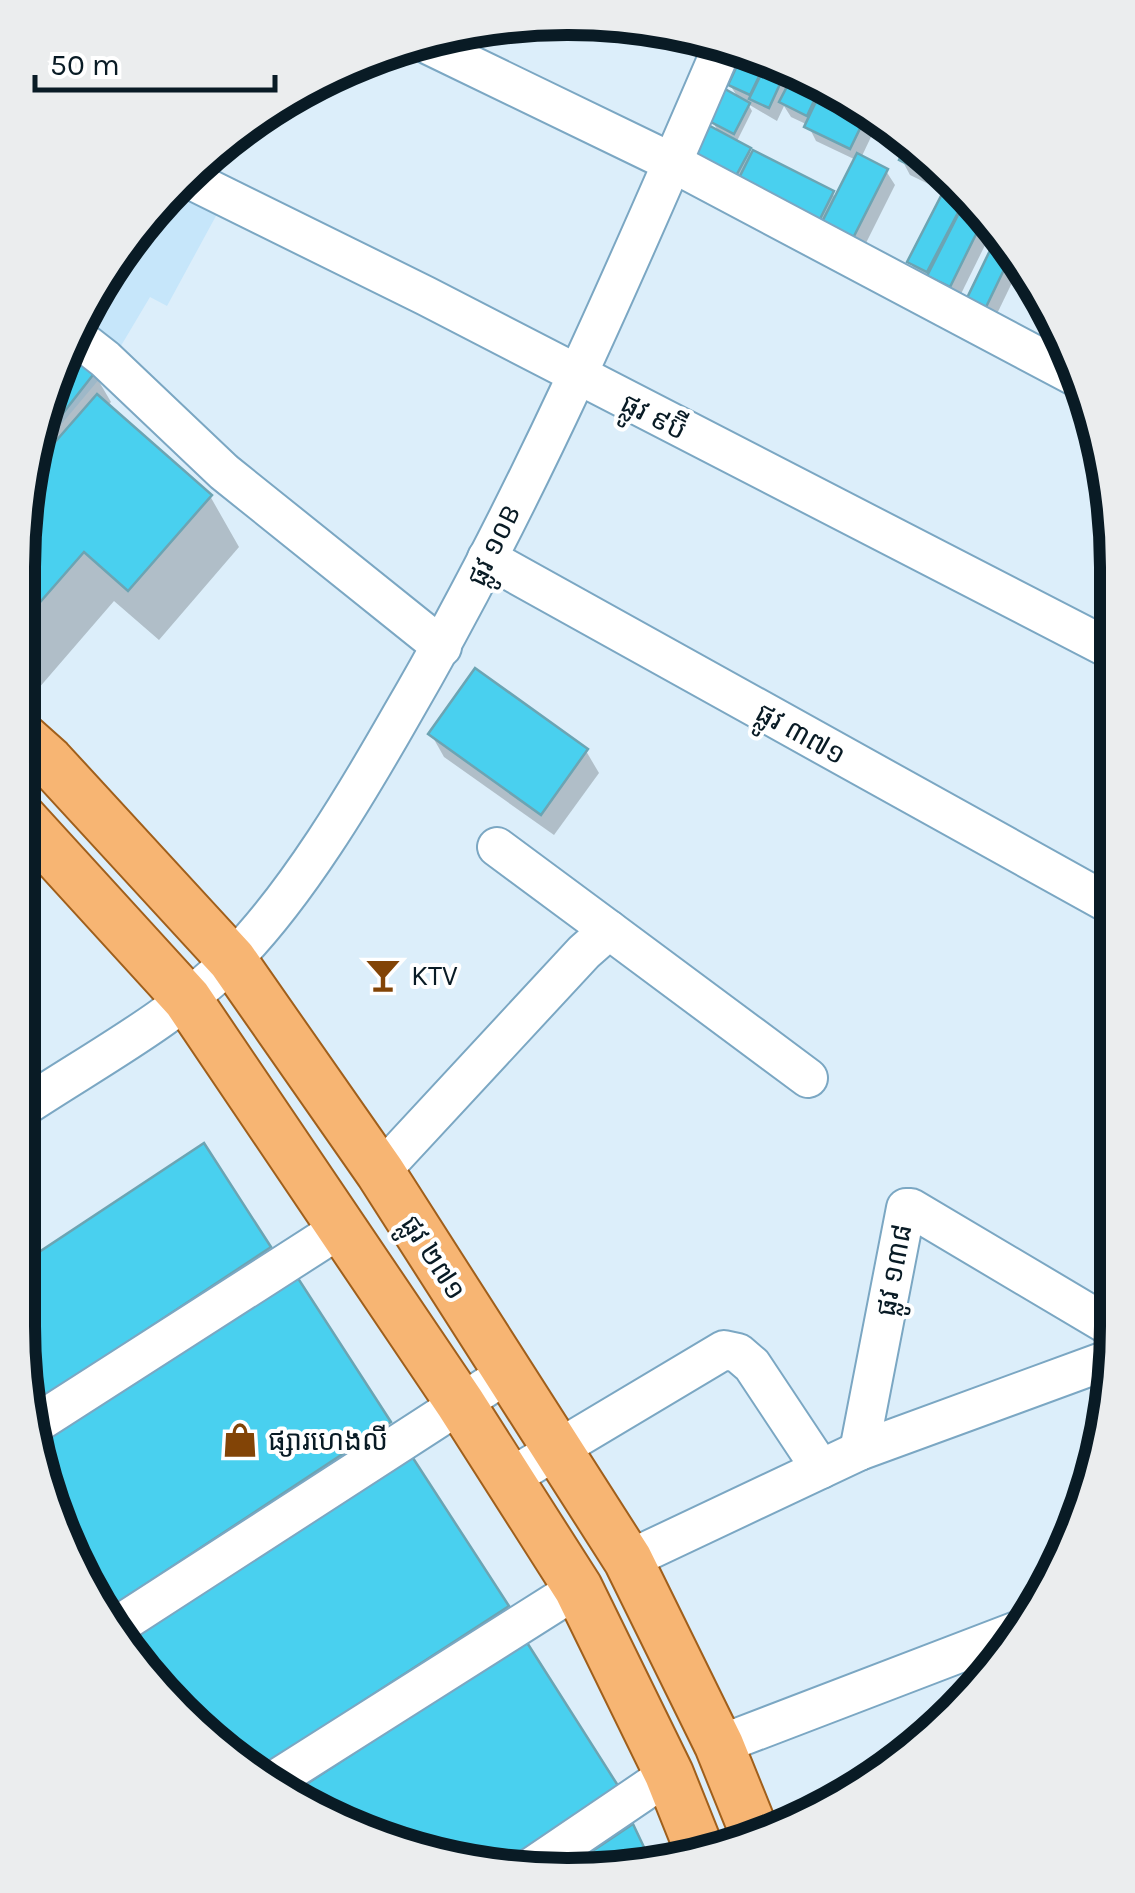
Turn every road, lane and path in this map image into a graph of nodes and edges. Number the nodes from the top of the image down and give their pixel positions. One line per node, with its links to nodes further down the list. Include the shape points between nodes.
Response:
1 (440, 51): 3 (street)
2 (718, 57): 3 (street, ផ្លូវ ១០B)
3 (672, 163): 6 (street); 7 (street, ផ្លូវ ១០B)
4 (199, 184): 7 (street, ផ្លូវ ៩ប៊ី)
5 (85, 343): 10 (street, via 224,472)
6 (1061, 370)
7 (576, 376): 8 (street, ផ្លូវ ១០B); 9 (street, ផ្លូវ ៩ប៊ី)
8 (487, 558): 10 (street, ផ្លូវ ១០B); 14 (street, ផ្លូវ ៣៧១)
9 (1100, 644)
10 (442, 647): 16 (street, ផ្លូវ ១០B, via 363,782 266,923)
11 (35, 748): 16 (main road, ផ្លូវ ២៧១)
12 (35, 832): 17 (main road)
13 (497, 847): 15 (street)
14 (1100, 899)
15 (608, 930): 18 (street); 20 (street)
16 (232, 960): 17 (street, ផ្លូវ ១០B); 20 (main road, ផ្លូវ ២៧១)
17 (187, 999): 19 (street, ផ្លូវ ១០B); 21 (main road)
18 (808, 1078)
19 (35, 1099)
20 (380, 1172): 24 (main road, ផ្លូវ ២៧១)
21 (341, 1228): 25 (main road); 26 (street)
22 (1100, 1320): 28 (street, ផ្លូវ ១៣៨, via 906,1208)
23 (1099, 1363): 28 (street)
24 (508, 1372): 25 (street); 27 (main road, ផ្លូវ ២៧១)
25 (460, 1403): 30 (main road); 33 (street)
26 (44, 1419)
27 (556, 1448): 29 (street, via 724,1350 752,1365); 30 (street); 31 (main road, ផ្លូវ ២៧១)
28 (859, 1450): 29 (street)
29 (821, 1469): 31 (street)
30 (508, 1480): 32 (main road)
31 (628, 1560): 35 (main road, ផ្លូវ ២៧១)
32 (578, 1588): 36 (main road); 37 (street)
33 (125, 1621)
34 (998, 1638): 35 (street)
35 (719, 1745): 38 (main road, ផ្លូវ ២៧១)
36 (669, 1774): 39 (main road); 40 (street)
37 (283, 1775)
38 (751, 1825)
39 (696, 1842)
40 (546, 1857)

